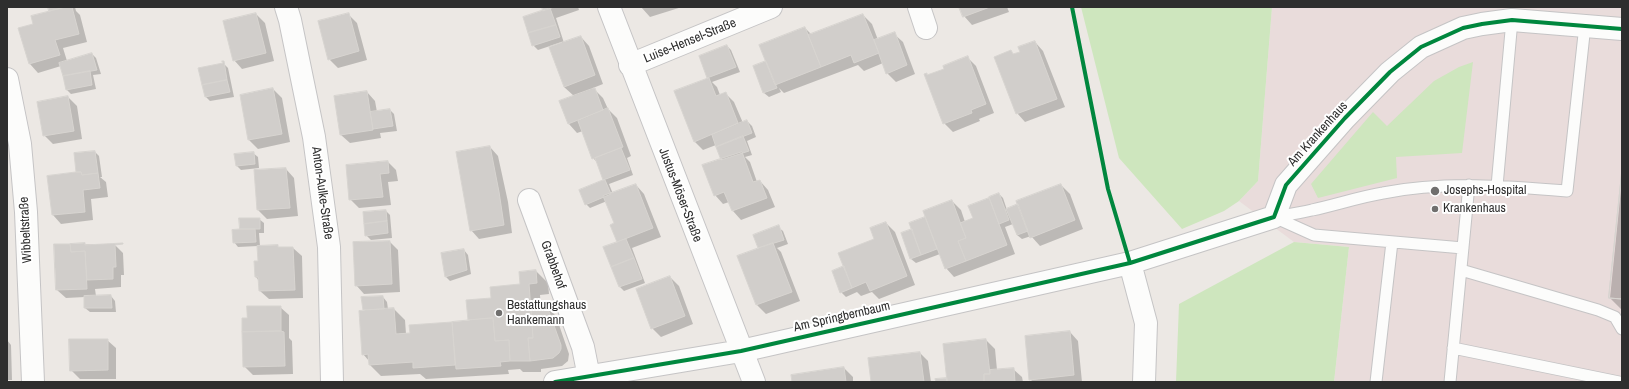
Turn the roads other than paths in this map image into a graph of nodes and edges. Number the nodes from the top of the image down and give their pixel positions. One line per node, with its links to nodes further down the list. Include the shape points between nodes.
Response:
1 (286, 7): 25 (street, Anton-Aulke-Straße, via 314,137 329,247)
2 (609, 7): 9 (street, Justus-Möser-Straße)
3 (771, 7): 9 (street, Luise-Hensel-Straße)
4 (919, 7): 7 (street)
5 (1512, 20): 6 (street, Am Krankenhaus); 12 (lane); 14 (street, Am Krankenhaus, via 1463,28 1421,47 1390,72 1286,185)
6 (1585, 25): 8 (street, Am Krankenhaus); 12 (lane, via 1567,191)
7 (926, 28)
8 (1622, 29)
9 (630, 65): 21 (street, Justus-Möser-Straße)
10 (7, 79): 24 (street, Wibbeltstraße, via 20,144 26,212)
11 (1469, 185): 12 (lane); 14 (lane, via 1384,193); 16 (lane)
12 (1497, 186)
13 (529, 200): 23 (street, Grabbehof, via 583,347)
14 (1274, 217): 15 (lane, via 1314,235); 17 (street)
15 (1392, 242): 16 (lane); 29 (lane)
16 (1463, 248): 18 (lane)
17 (1130, 263): 21 (street, Am Springbernbaum); 28 (street, via 1146,323)
18 (1461, 270): 19 (lane, via 1598,310 1614,317); 20 (lane)
19 (1622, 330)
20 (1453, 348): 30 (lane); 31 (lane)
21 (741, 350): 23 (street, Am Springbernbaum); 27 (street, Justus-Möser-Straße)
22 (1622, 378): 31 (lane)
23 (590, 379): 26 (street, Am Springbernbaum)
24 (33, 382)
25 (332, 382)
26 (555, 382)
27 (754, 382)
28 (1144, 382)
29 (1376, 382)
30 (1450, 382)
31 (1620, 382)

